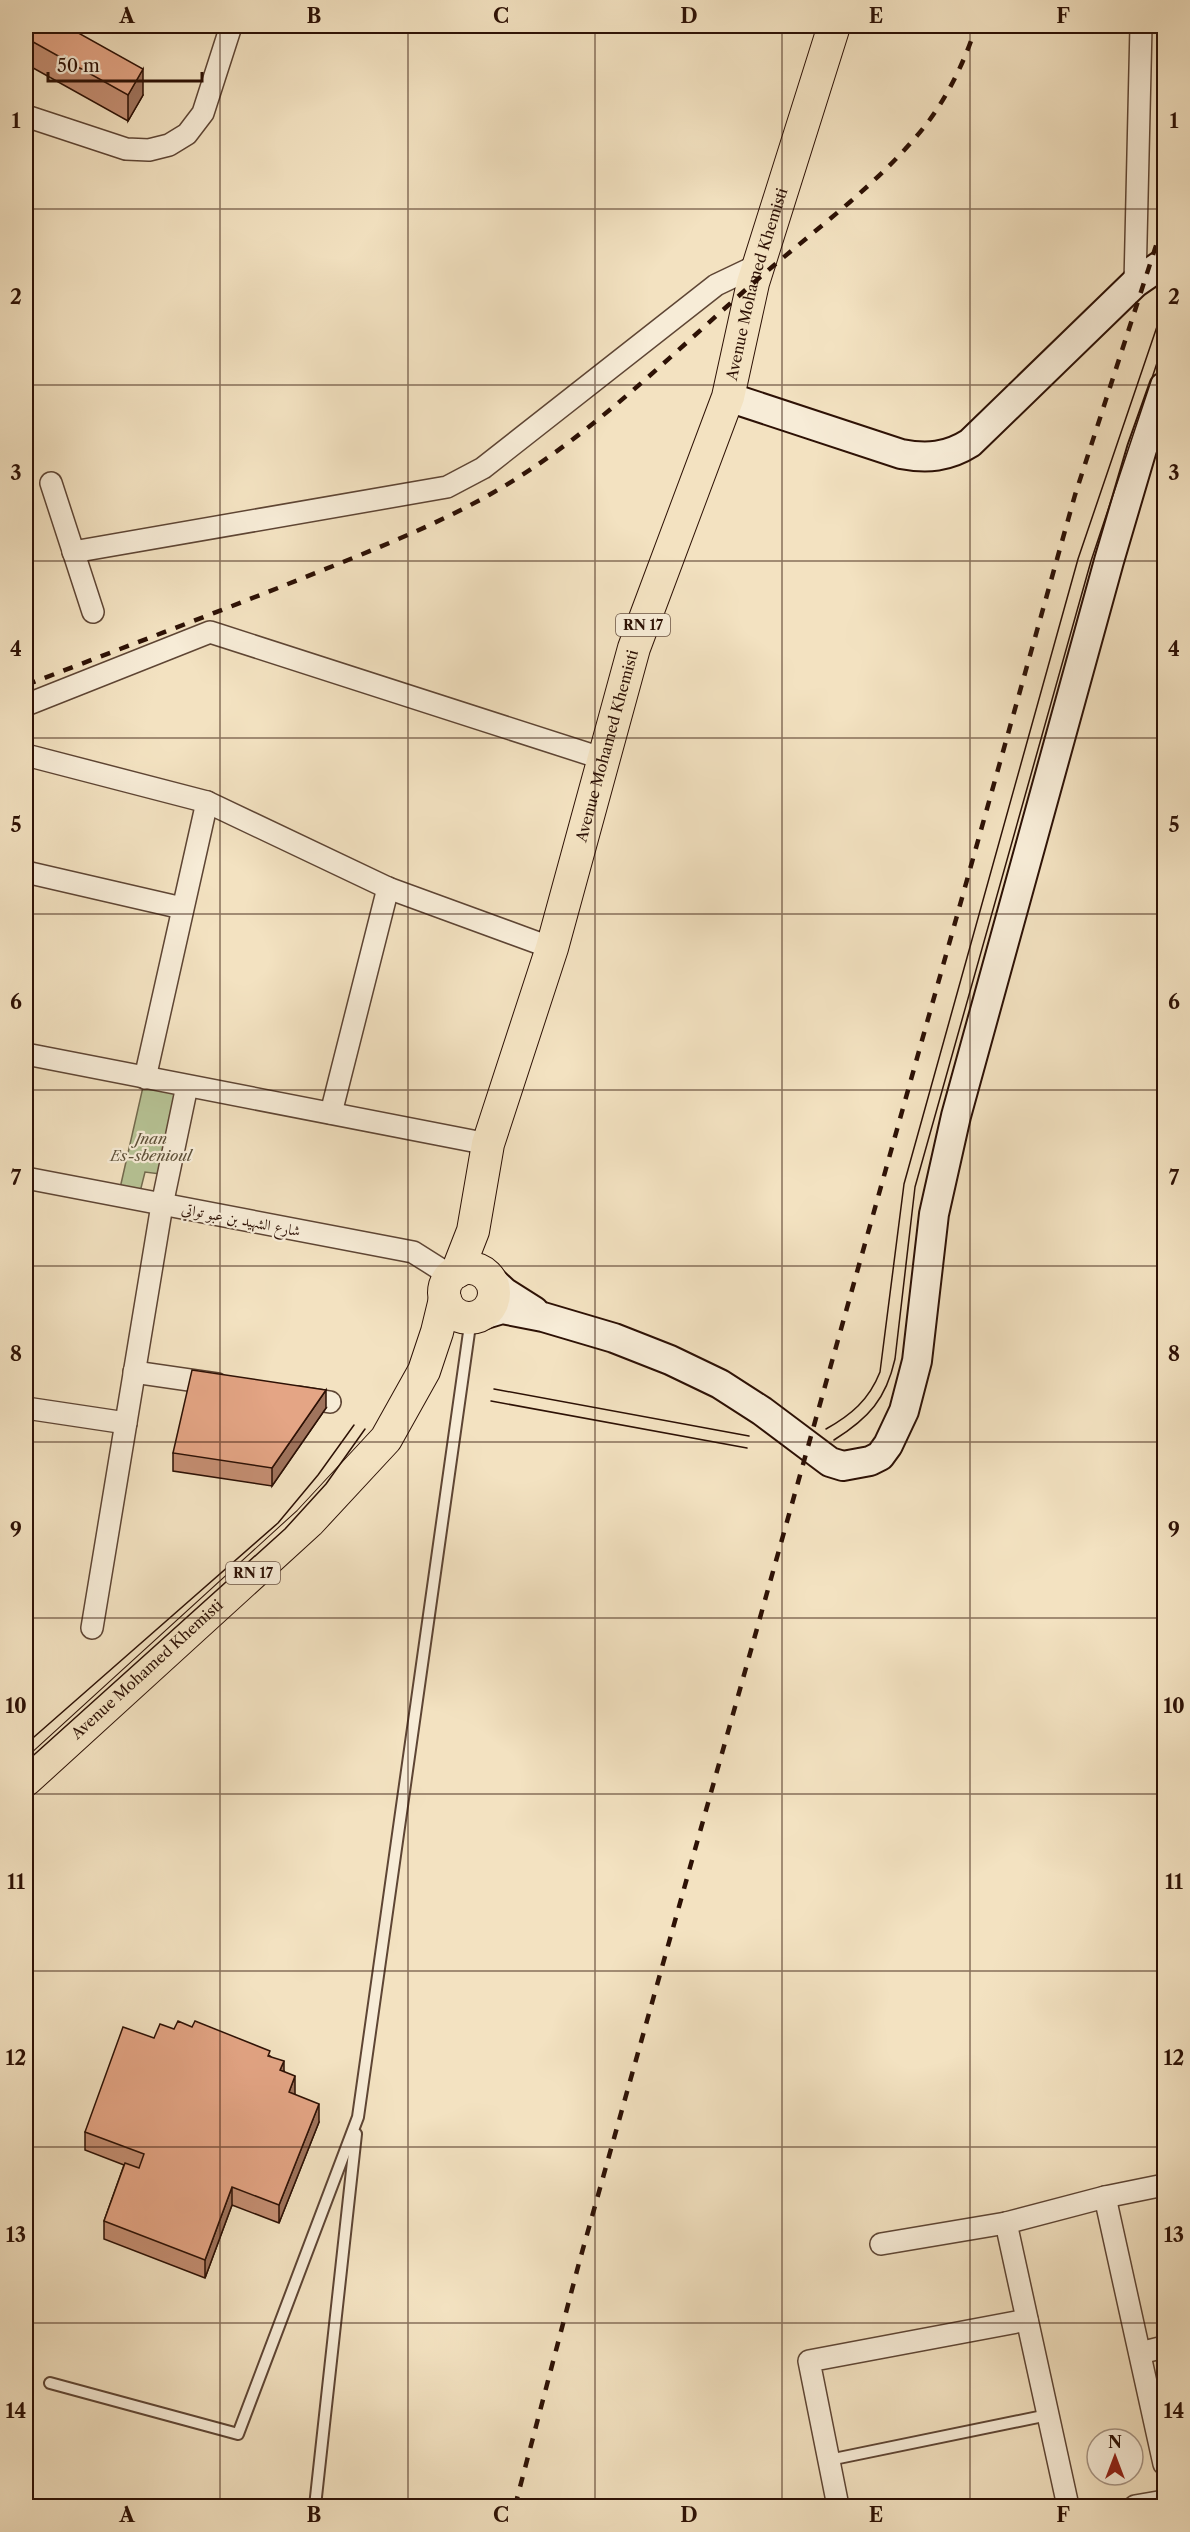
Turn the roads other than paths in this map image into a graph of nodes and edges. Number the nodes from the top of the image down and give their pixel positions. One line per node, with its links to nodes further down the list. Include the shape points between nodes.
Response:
1 (231, 26): 4 (street, via 203,113 187,134 169,145 149,150 126,149)
2 (834, 26): 6 (main road, Avenue Mohamed Khemisti / RN 17)
3 (1142, 26): 7 (street)
4 (26, 116)
5 (1164, 263): 7 (street)
6 (758, 265): 9 (main road, Avenue Mohamed Khemisti / RN 17); 11 (street, via 716,285 483,468 447,487)
7 (1135, 283): 9 (street, via 970,443 939,457 901,454)
8 (1164, 387): 28 (street, via 1109,561 951,1136 934,1214 917,1361 904,1411 880,1456 843,1466 830,1462 720,1384 670,1360 614,1338)
9 (728, 397): 15 (main road, Avenue Mohamed Khemisti / RN 17, via 634,648)
10 (51, 483): 11 (street)
11 (73, 552): 12 (street)
12 (93, 612)
13 (26, 705): 15 (street, via 210,632)
14 (26, 755): 16 (street)
15 (604, 759): 20 (main road, Avenue Mohamed Khemisti / RN 17)
16 (207, 802): 18 (street); 19 (street)
17 (26, 872): 19 (street)
18 (388, 888): 20 (street); 24 (street)
19 (182, 908): 22 (street)
20 (552, 948): 25 (main road, Avenue Mohamed Khemisti / RN 17)
21 (26, 1054): 22 (street)
22 (145, 1078): 23 (street)
23 (187, 1086): 24 (street); 27 (street)
24 (331, 1113): 25 (street)
25 (488, 1144): 28 (main road, Avenue Mohamed Khemisti / RN 17)
26 (26, 1183): 27 (street, شارع الشهيد بن عبو تواتي)
27 (162, 1205): 28 (street, شارع الشهيد بن عبو تواتي, via 413,1252); 29 (street)
28 (464, 1298): 36 (main road, Avenue Mohamed Khemisti / RN 17, via 386,1439 309,1522); 37 (lane)
29 (134, 1372): 30 (street); 34 (street)
30 (238, 1388)
31 (273, 1393): 32 (street)
32 (330, 1402)
33 (26, 1408): 34 (street)
34 (126, 1423): 35 (street)
35 (92, 1628)
36 (26, 1780)
37 (358, 2117): 45 (lane, via 238,2434); 50 (lane)
38 (1164, 2185): 39 (street)
39 (1106, 2196): 40 (street); 44 (street)
40 (1006, 2223): 41 (street); 42 (street)
41 (881, 2244)
42 (1028, 2320): 46 (street); 47 (street, via 808,2361)
43 (1164, 2347): 44 (street)
44 (1140, 2353): 48 (street)
45 (50, 2384)
46 (1048, 2415): 47 (lane); 52 (street)
47 (829, 2460): 51 (street)
48 (1164, 2464)
49 (1164, 2501): 53 (street)
50 (315, 2506)
51 (838, 2506)
52 (1068, 2506)
53 (1135, 2506)

